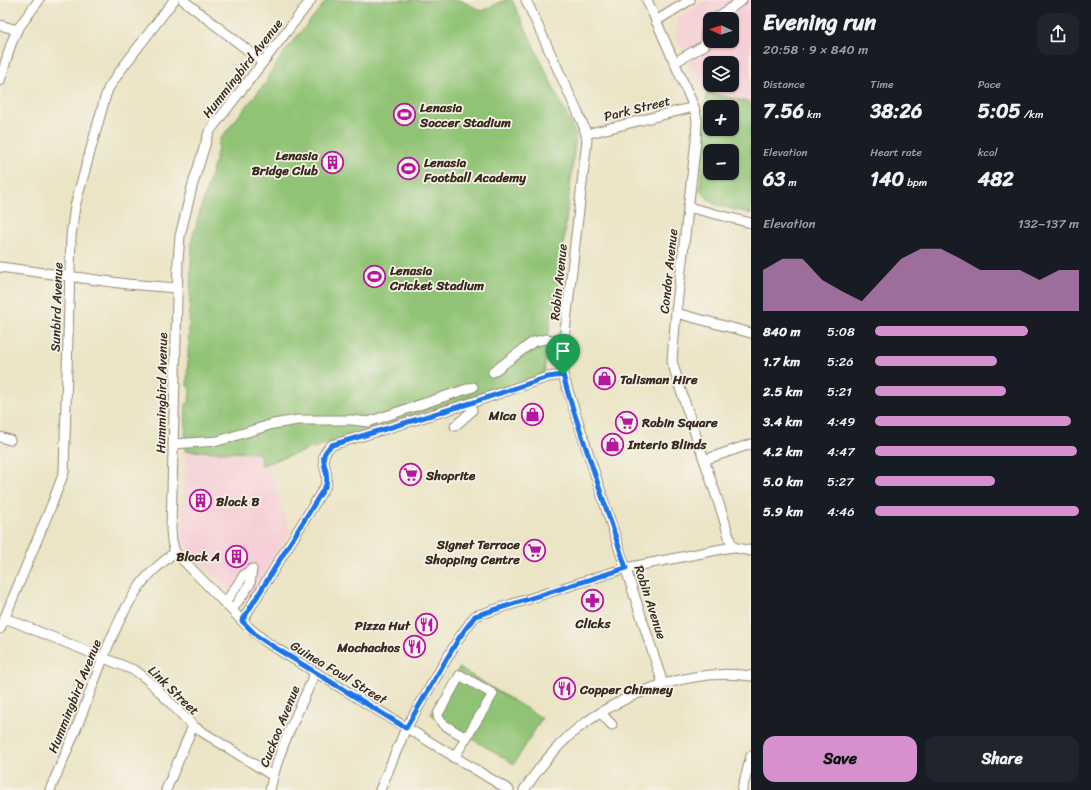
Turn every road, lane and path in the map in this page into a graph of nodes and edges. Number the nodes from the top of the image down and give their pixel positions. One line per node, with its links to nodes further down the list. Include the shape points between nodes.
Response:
1 (39, 0): 12 (street)
2 (174, 0): 22 (street, Sunbird Avenue, via 108,89 75,206)
3 (183, 0): 14 (street)
4 (311, 0): 14 (street, Hummingbird Avenue)
5 (526, 0): 18 (street, Robin Avenue)
6 (647, 0): 10 (street, Condor Avenue)
7 (690, 0): 10 (street)
8 (742, 0): 9 (street)
9 (725, 12)
10 (656, 21): 15 (street, Condor Avenue)
11 (0, 25): 12 (street)
12 (17, 30): 16 (street)
13 (703, 46): 15 (street)
14 (263, 62): 23 (street, Hummingbird Avenue, via 206,138 180,236)
15 (675, 62): 17 (street, Condor Avenue)
16 (0, 82)
17 (694, 107): 18 (street, Park Street); 19 (street, Condor Avenue, via 697,120 696,141)
18 (586, 134): 26 (street, Robin Avenue, via 587,147)
19 (688, 207): 20 (street); 24 (street, Condor Avenue)
20 (751, 223)
21 (0, 267): 22 (street)
22 (69, 276): 23 (street); 43 (street, Sunbird Avenue, via 64,472)
23 (177, 288): 34 (street, Hummingbird Avenue)
24 (676, 313): 25 (street); 36 (street, Condor Avenue, via 672,361)
25 (751, 333)
26 (564, 341): 27 (street, via 545,339 533,342); 28 (street, Robin Avenue)
27 (494, 372)
28 (563, 375): 30 (street, via 548,377); 40 (street, Robin Avenue)
29 (473, 387): 34 (street, via 368,422 298,420 273,424 218,441)
30 (471, 403): 31 (street, via 472,411); 44 (street, via 332,445 327,449 323,462 328,478 326,485)
31 (455, 426)
32 (0, 437): 33 (street)
33 (10, 440)
34 (173, 444): 39 (street, Hummingbird Avenue, via 171,529)
35 (751, 444): 36 (street)
36 (704, 460): 37 (street, Condor Avenue)
37 (732, 547): 38 (street); 40 (street)
38 (751, 551)
39 (175, 552): 41 (street, Guinea Fowl Street); 46 (street, Hummingbird Avenue, via 155,569 135,593)
40 (626, 568): 49 (street, Robin Avenue); 53 (street, via 475,616 459,638)
41 (225, 603): 42 (street, Guinea Fowl Street); 42 (street, via 244,575 252,569 250,584)
42 (232, 610): 44 (street, Guinea Fowl Street)
43 (5, 618): 45 (street, Sunbird Avenue); 46 (street, Link Street)
44 (242, 621): 47 (street, Guinea Fowl Street, via 257,636)
45 (0, 629)
46 (103, 657): 51 (street, Link Street, via 144,676); 58 (street, Hummingbird Avenue)
47 (316, 674): 53 (street, Guinea Fowl Street); 57 (street, Cuckoo Avenue)
48 (751, 676): 49 (street, via 720,675)
49 (663, 684): 50 (street)
50 (601, 713): 52 (street); 63 (street, via 584,723 565,740)
51 (193, 726): 57 (street, Link Street); 59 (street)
52 (612, 726)
53 (406, 728): 56 (street, Guinea Fowl Street); 61 (street)
54 (466, 738): 54 (street, via 493,694 460,675 438,717 443,724); 56 (street)
55 (751, 756): 64 (street)
56 (454, 758): 62 (street, Guinea Fowl Street)
57 (273, 776): 60 (street, Cuckoo Avenue)
58 (50, 790)
59 (166, 790)
60 (270, 790)
61 (380, 790)
62 (509, 790)
63 (524, 790)
64 (742, 790)

